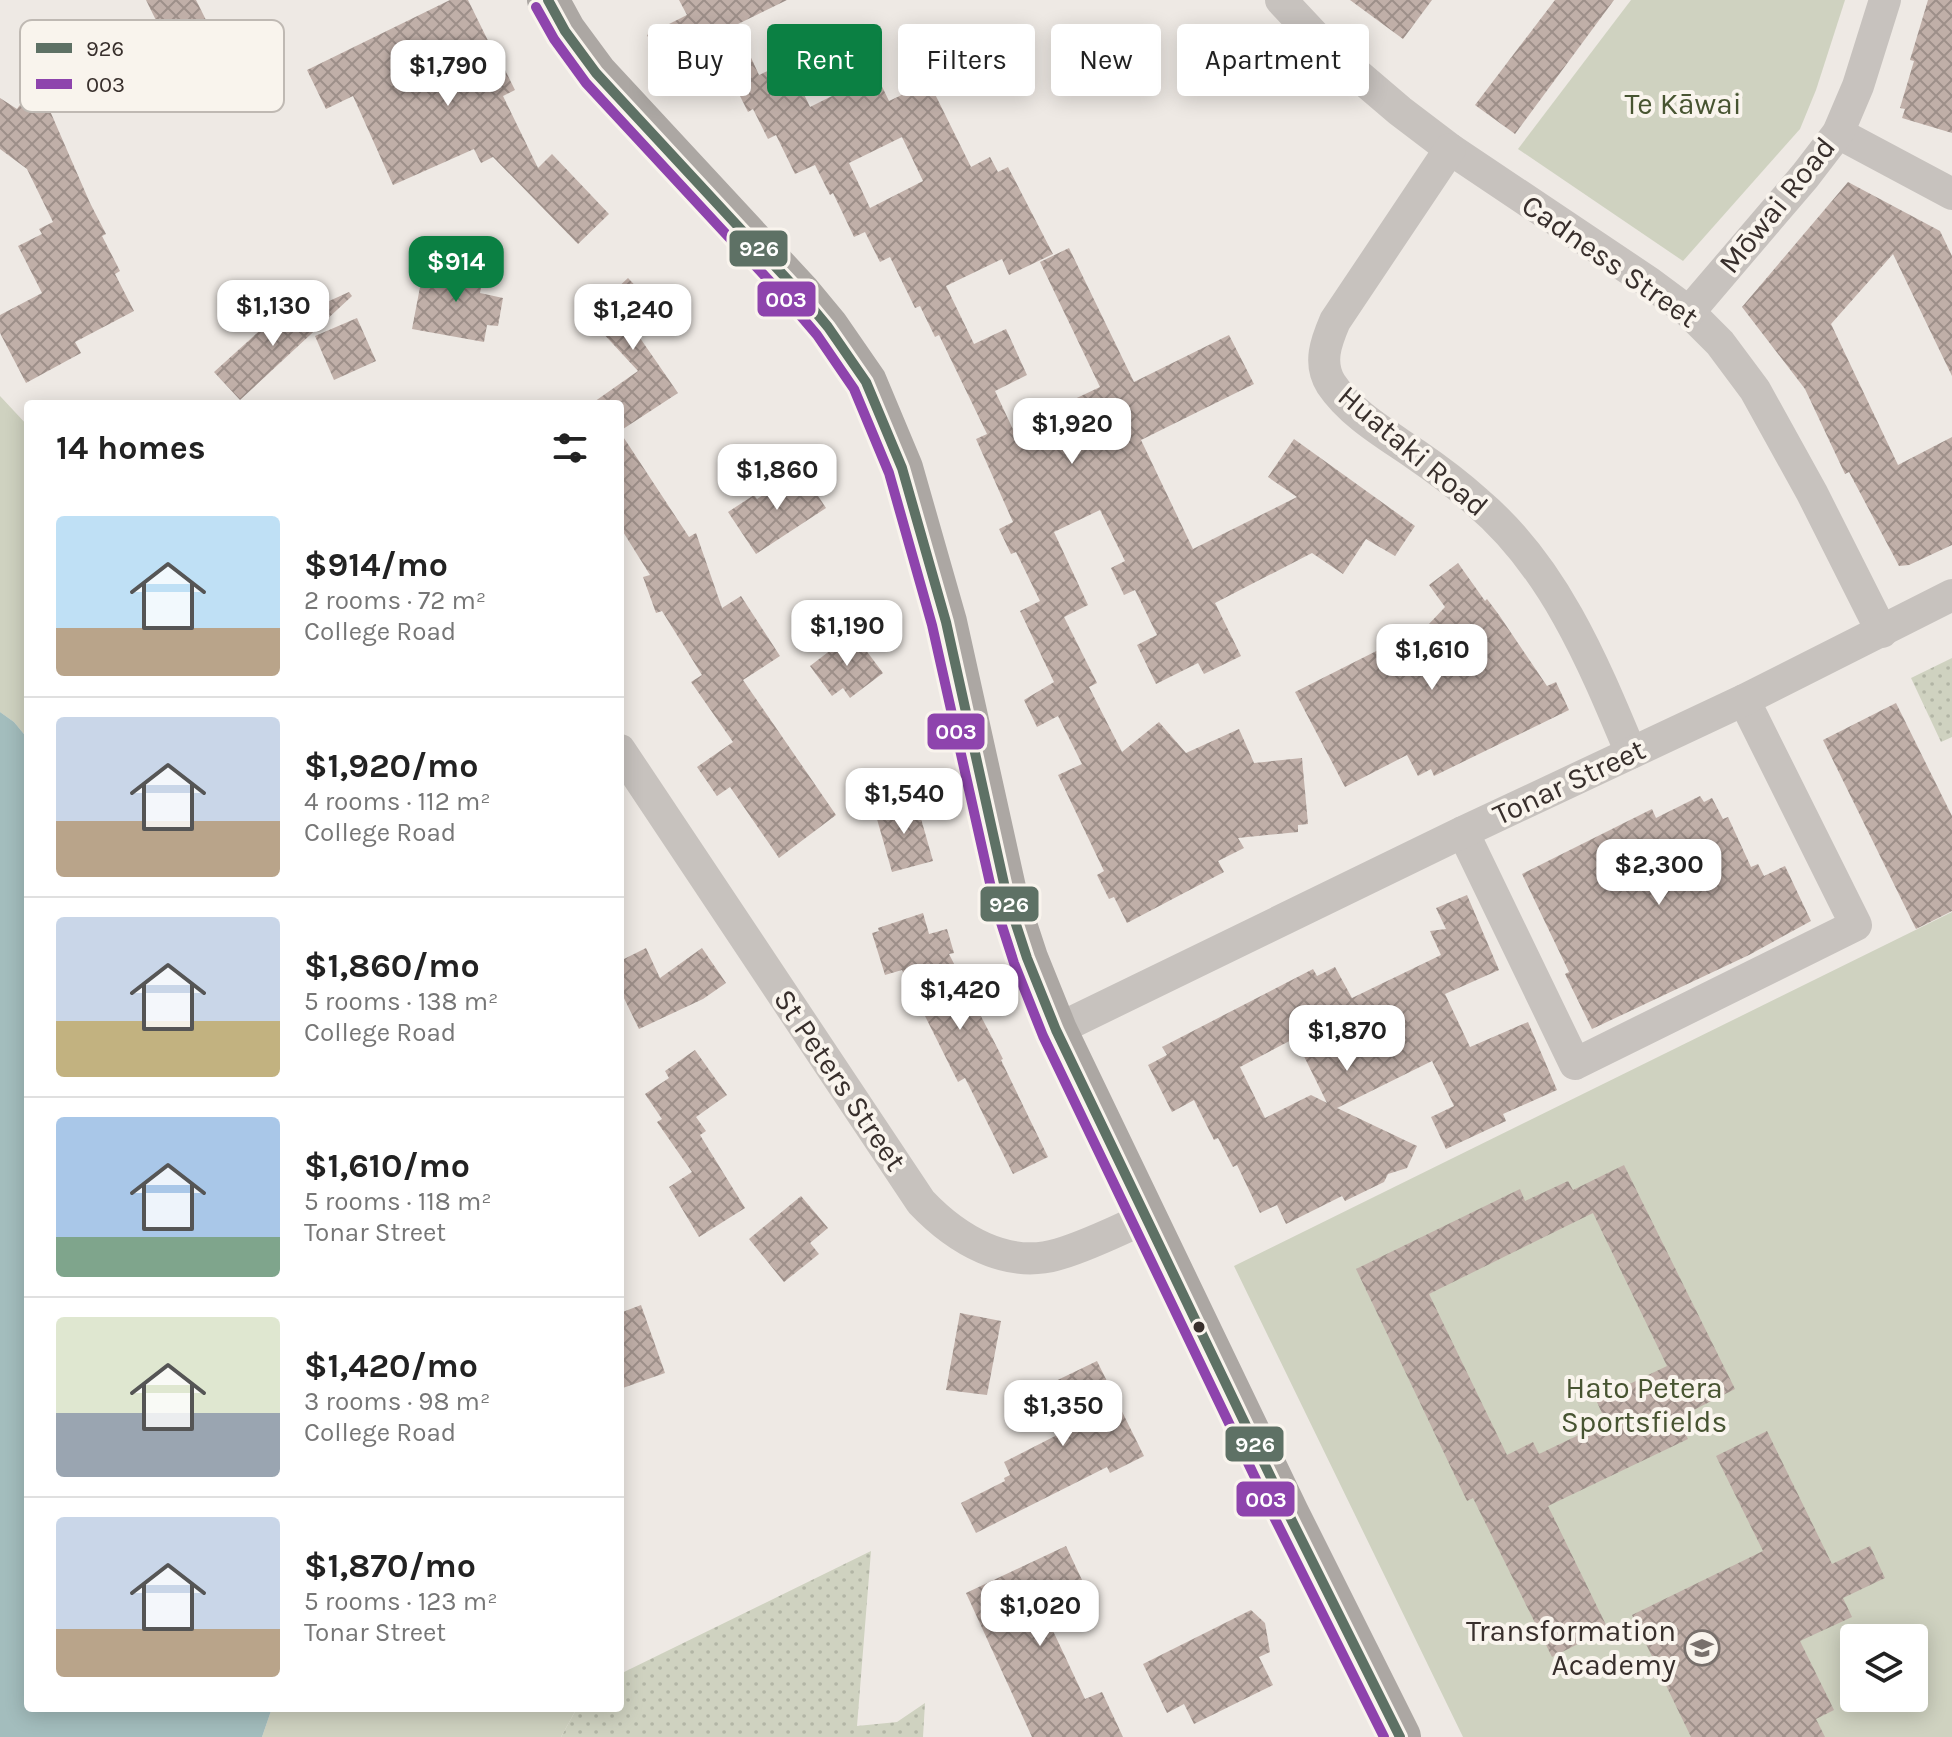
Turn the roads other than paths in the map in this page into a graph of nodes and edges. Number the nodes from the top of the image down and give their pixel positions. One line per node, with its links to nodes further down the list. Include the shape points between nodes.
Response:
1 (548, 0): 14 (main road, via 596,73 799,292 866,382 916,512 1007,897)
2 (1281, 0): 5 (street, Cadness Street, via 1368,86)
3 (1885, 0): 4 (street, Mōwai Road)
4 (1838, 133): 6 (street); 7 (street, Mōwai Road)
5 (1450, 149): 7 (street, Cadness Street); 11 (street, Huataki Road, via 1335,321 1323,361 1327,376 1356,410 1442,472 1512,535 1538,568 1590,657)
6 (1952, 194)
7 (1689, 312): 9 (street, Cadness Street, via 1755,390)
8 (1952, 595): 9 (street, Tonar Street)
9 (1882, 632): 10 (street, Tonar Street)
10 (1744, 700): 11 (street, Tonar Street); 13 (street, via 1856,925 1575,1064)
11 (1631, 753): 13 (street, Tonar Street)
12 (624, 756): 15 (street, St Peters Street, via 921,1202 939,1221 978,1245 1028,1259 1057,1255)
13 (1463, 832): 14 (street, Tonar Street)
14 (1056, 1030): 15 (main road)
15 (1145, 1218): 16 (main road)
16 (1400, 1737)

